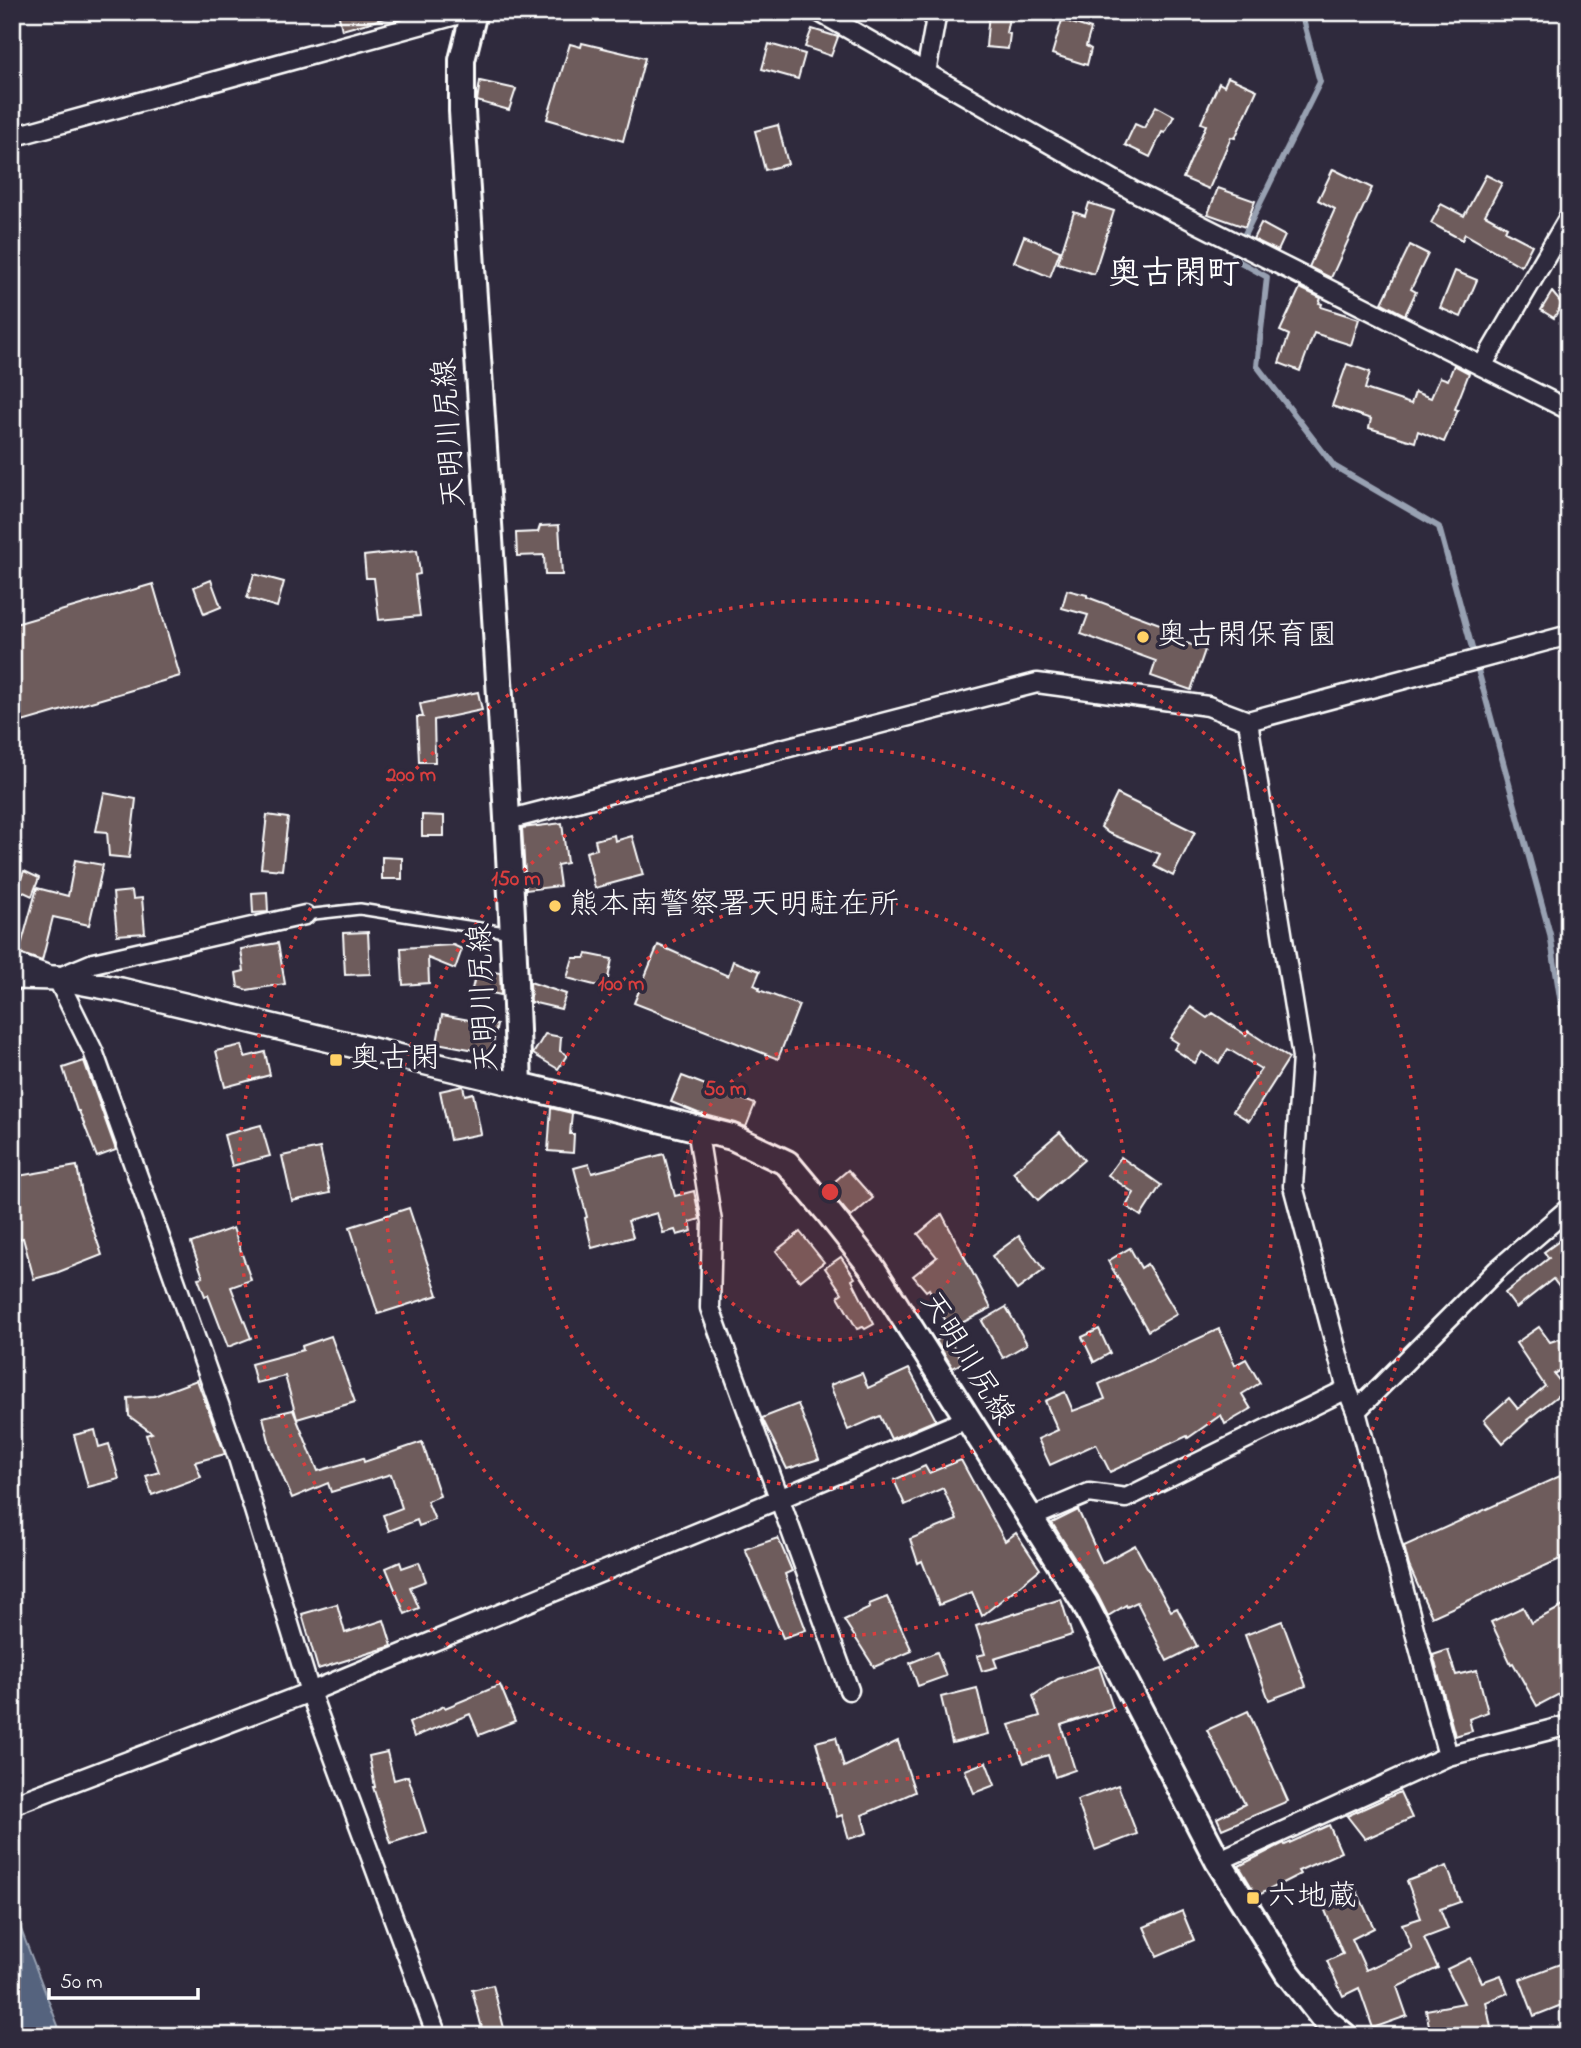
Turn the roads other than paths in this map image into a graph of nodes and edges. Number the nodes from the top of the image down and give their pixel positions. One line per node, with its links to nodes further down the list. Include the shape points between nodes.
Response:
1 (467, 12): 6 (street)
2 (474, 12): 12 (main road, 天明川尻線, via 462,60 461,111)
3 (819, 12): 5 (street)
4 (937, 12): 5 (street)
5 (926, 73): 8 (street, via 1135,192)
6 (12, 137)
7 (1569, 217): 8 (street)
8 (1482, 366): 9 (street)
9 (1569, 410)
10 (1569, 635): 11 (street)
11 (1248, 721): 12 (street, via 1208,706 1037,683); 21 (street, via 1302,1057 1293,1186)
12 (507, 820): 14 (main road, 天明川尻線)
13 (304, 915): 14 (lane, via 360,909); 17 (street, via 93,963)
14 (513, 933): 18 (main road, 天明川尻線)
15 (12, 962): 17 (street)
16 (12, 976): 17 (street)
17 (57, 978): 18 (street, via 194,1006); 27 (street, via 93,1051 170,1264 238,1458)
18 (519, 1085): 19 (main road, 天明川尻線)
19 (696, 1128): 23 (main road, 天明川尻線, via 732,1137 787,1163 873,1269); 24 (street, via 712,1222 710,1308)
20 (1569, 1208): 22 (street, via 1497,1270)
21 (1347, 1389): 22 (street); 25 (street, via 1126,1498 1089,1493)
22 (1356, 1410): 29 (street)
23 (967, 1419): 24 (street); 25 (main road, 天明川尻線)
24 (779, 1499): 26 (street); 27 (street)
25 (1030, 1518): 31 (main road, 天明川尻線, via 1085,1604)
26 (849, 1690)
27 (310, 1692): 30 (street); 32 (street)
28 (1569, 1725): 29 (street)
29 (1448, 1756): 31 (street)
30 (12, 1805)
31 (1218, 1861): 33 (main road, 天明川尻線, via 1287,1972 1323,2018)
32 (437, 2036)
33 (1345, 2036)

